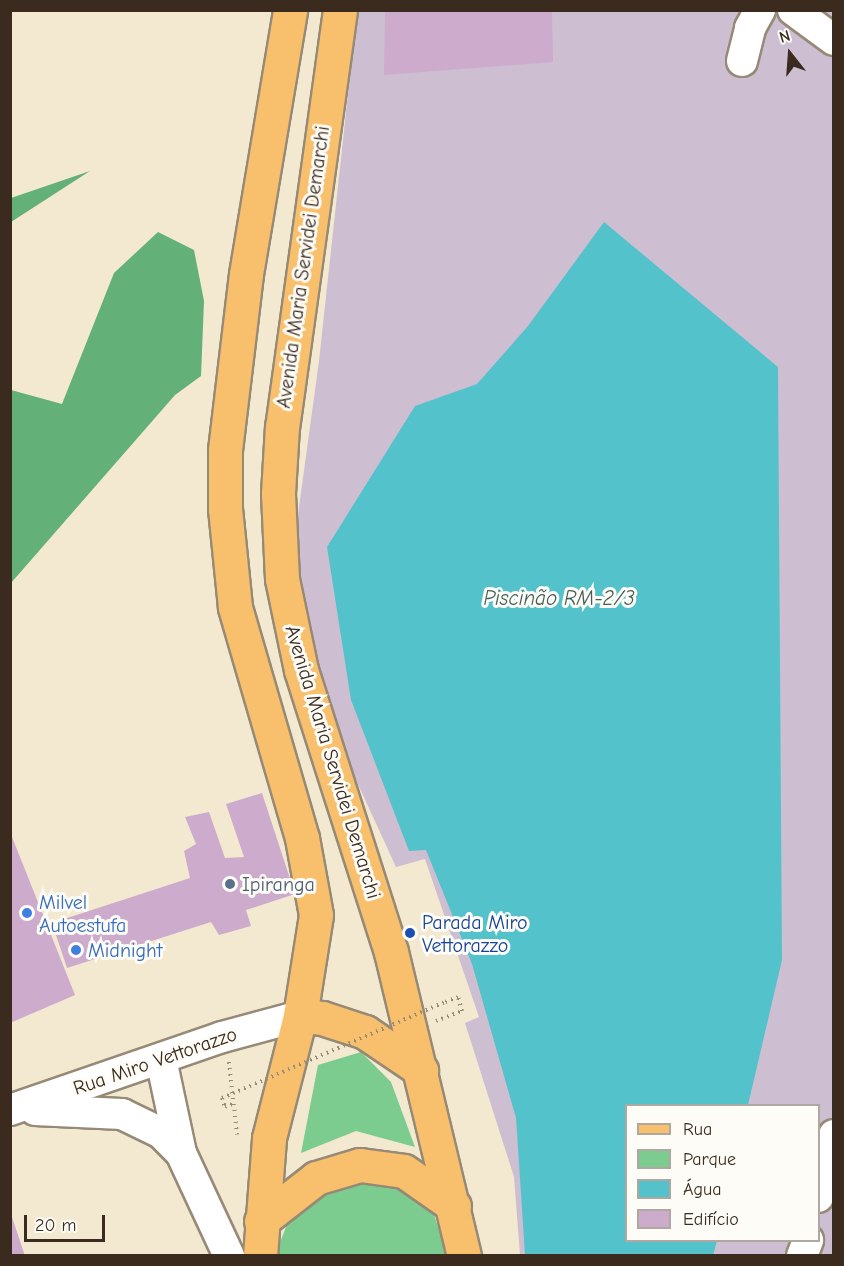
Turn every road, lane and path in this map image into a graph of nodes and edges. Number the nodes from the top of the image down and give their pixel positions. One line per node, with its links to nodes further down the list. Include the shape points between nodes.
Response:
1 (290, 10): 7 (main road, via 246,274 225,450 225,509 235,607 314,891 315,933)
2 (340, 10): 11 (main road, Avenida Maria Servidei Demarchi, via 283,416 278,494 282,569 301,670 391,952)
3 (760, 10): 6 (street, via 750,28)
4 (793, 10): 5 (street)
5 (834, 40)
6 (742, 61)
7 (300, 1016): 9 (street, Rua Miro Vettorazzo); 11 (main road, via 331,1020 365,1032); 19 (main road, via 269,1138)
8 (449, 1016): 12 (path, bridge, via 462,1011 458,997 222,1098 225,1107)
9 (222, 1037): 10 (street, Rua Miro Vettorazzo); 12 (path)
10 (161, 1059): 13 (street, Rua Miro Vettorazzo); 16 (street)
11 (421, 1070): 18 (main road, Avenida Maria Servidei Demarchi)
12 (235, 1103): 15 (path)
13 (11, 1110): 16 (street, Rua Miro Vettorazzo, via 122,1114 154,1128)
14 (834, 1135): 17 (street)
15 (237, 1137)
16 (181, 1153): 20 (street, Rua Miro Vettorazzo)
17 (820, 1193)
18 (454, 1206): 19 (main road, via 404,1171 360,1165 316,1178); 22 (main road, Avenida Maria Servidei Demarchi)
19 (261, 1221): 21 (main road)
20 (229, 1256)
21 (260, 1256)
22 (464, 1256)

